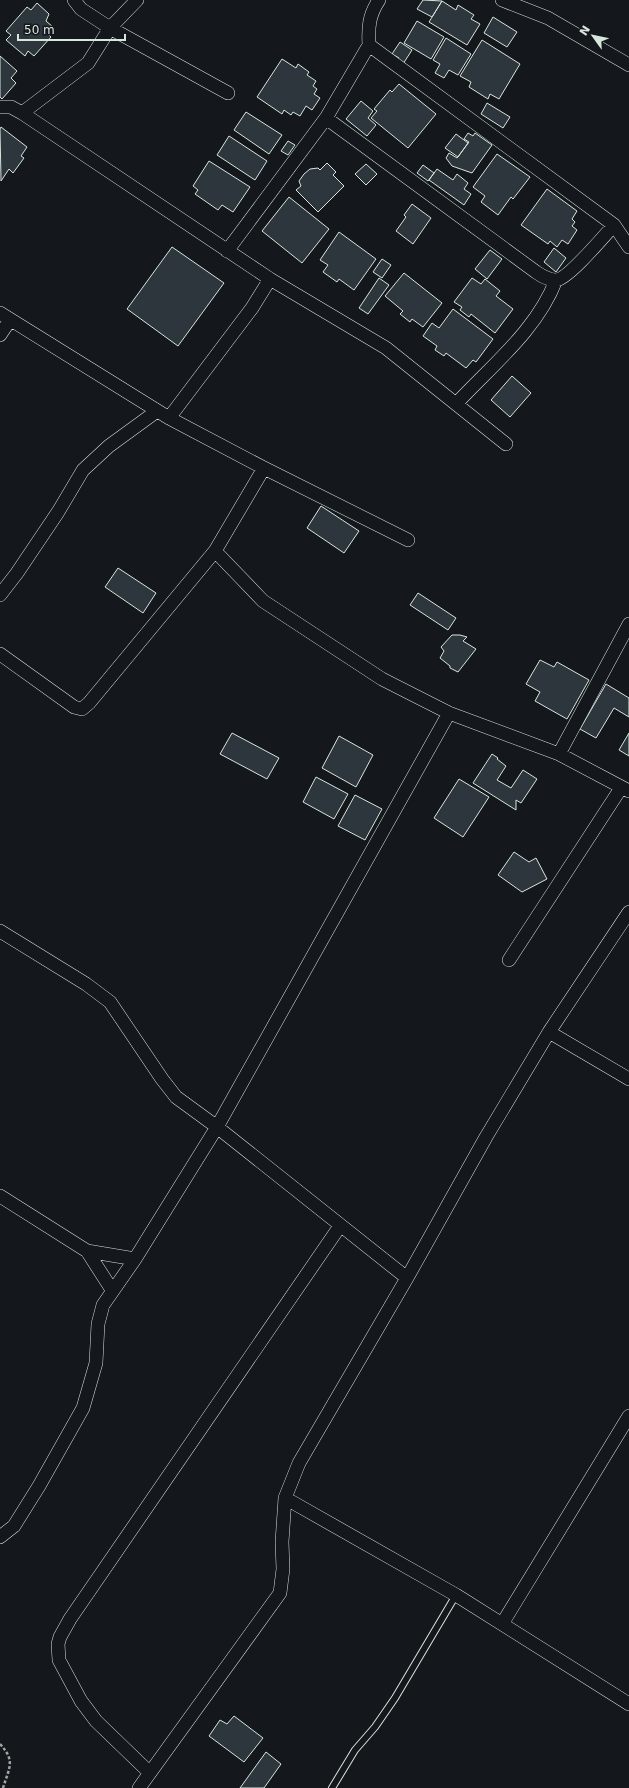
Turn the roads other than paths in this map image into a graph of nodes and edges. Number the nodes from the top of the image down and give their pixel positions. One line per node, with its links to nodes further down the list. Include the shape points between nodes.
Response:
1 (74, 0): 5 (street, via 81,9)
2 (137, 0): 5 (street)
3 (379, 0): 6 (street, via 368,28)
4 (502, 0): 7 (street, via 548,18)
5 (110, 28): 8 (street); 10 (street, via 88,63)
6 (369, 45): 11 (street); 12 (street)
7 (629, 65)
8 (228, 93)
9 (0, 107): 10 (street, via 11,107)
10 (22, 113): 14 (street)
11 (326, 118): 14 (street); 16 (street, via 536,272)
12 (614, 225): 13 (street); 16 (street, via 575,267)
13 (629, 247)
14 (227, 251): 15 (street)
15 (270, 279): 19 (street, via 386,348); 21 (street, via 252,308)
16 (556, 280): 19 (street, via 538,316)
17 (5, 317): 18 (street); 20 (street)
18 (0, 335)
19 (456, 404): 22 (street)
20 (157, 411): 21 (street); 26 (street, via 83,470 58,512)
21 (169, 418): 23 (street)
22 (506, 444)
23 (264, 468): 24 (street); 25 (street)
24 (408, 540)
25 (215, 551): 28 (street, via 82,709 74,707); 29 (street, via 263,601 382,679)
26 (0, 595)
27 (629, 624): 30 (street)
28 (0, 654)
29 (449, 713): 30 (street); 37 (street)
30 (559, 754): 31 (street)
31 (625, 790): 34 (street)
32 (629, 912): 35 (street)
33 (0, 931): 37 (street, via 86,984 110,1002 176,1097)
34 (509, 960)
35 (549, 1032): 36 (street); 42 (street, via 486,1137)
36 (629, 1079)
37 (217, 1127): 39 (street); 41 (street)
38 (0, 1196): 40 (street)
39 (340, 1226): 42 (street); 50 (street, via 60,1636 57,1652 59,1660 81,1701 96,1721)
40 (87, 1251): 41 (street); 43 (street)
41 (135, 1259): 43 (street)
42 (407, 1278): 45 (street, via 299,1463)
43 (112, 1290): 46 (street, via 103,1304 98,1324 96,1363 84,1408 14,1526)
44 (629, 1416): 48 (street)
45 (286, 1498): 47 (street); 50 (street, via 280,1593)
46 (0, 1537)
47 (456, 1595): 48 (street); 52 (lane, via 396,1698 355,1750)
48 (502, 1624): 49 (street)
49 (629, 1704)
50 (150, 1773): 51 (street)
51 (139, 1788)
52 (332, 1788)

